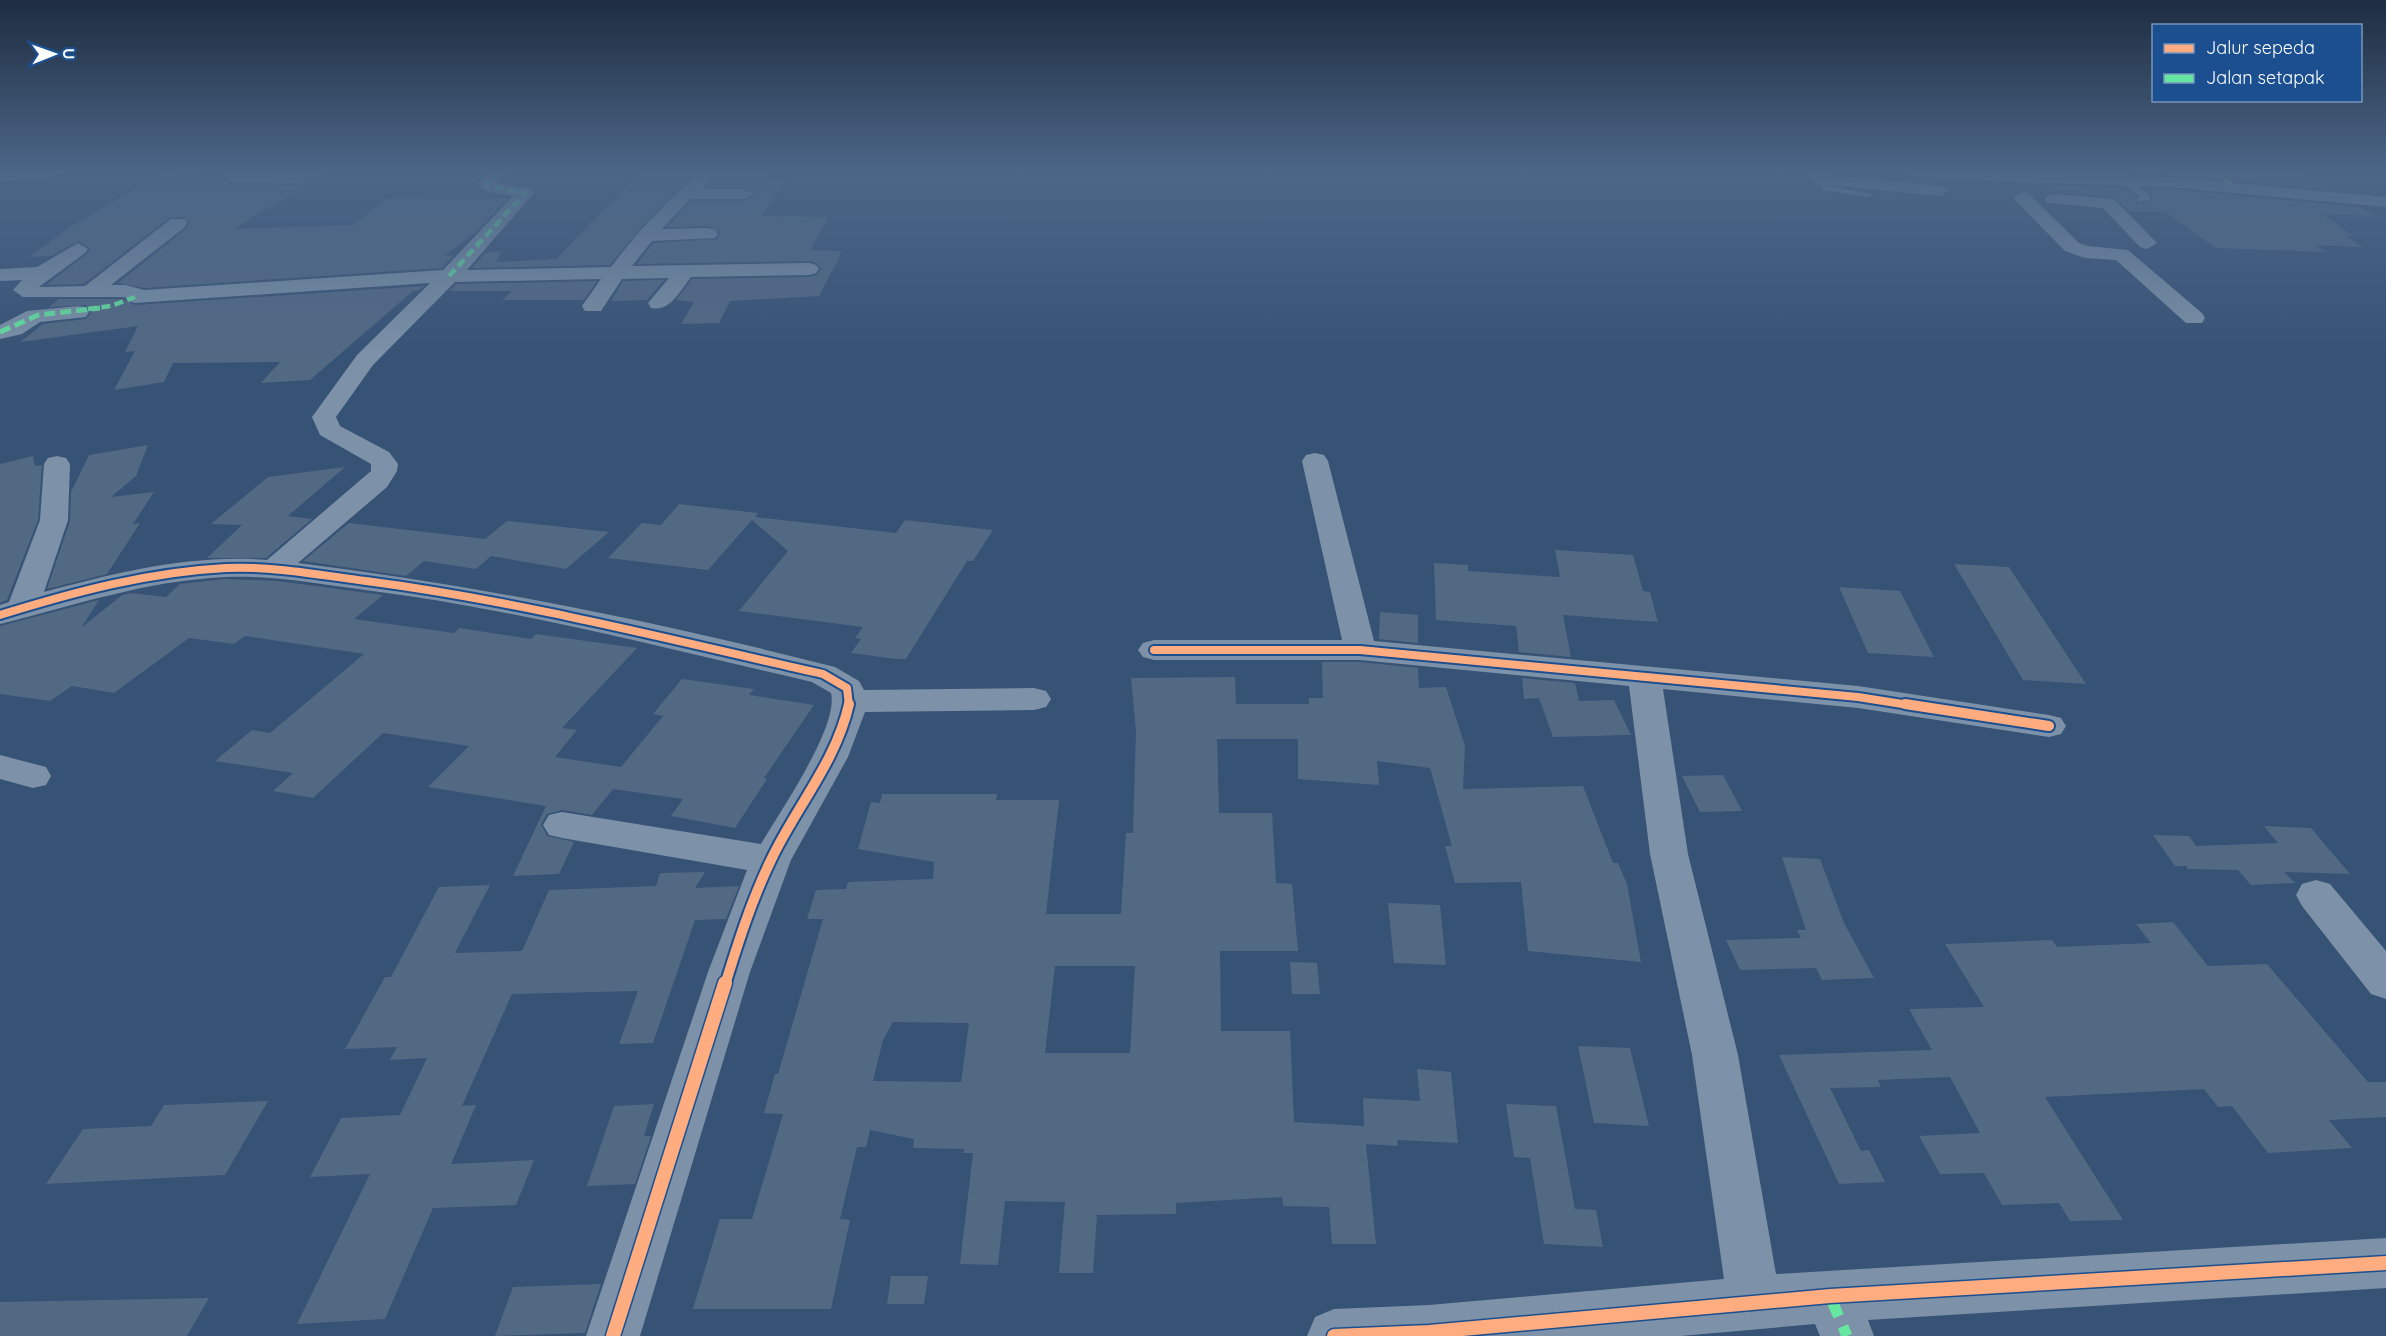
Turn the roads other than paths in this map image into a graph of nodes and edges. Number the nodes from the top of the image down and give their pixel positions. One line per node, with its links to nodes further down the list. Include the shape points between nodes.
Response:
1 (166, 232): 18 (street)
2 (489, 232): 17 (street)
3 (648, 232): 7 (street)
4 (2057, 232): 10 (street, via 2072,248)
5 (2137, 232): 8 (street)
6 (708, 234): 7 (street)
7 (645, 235): 13 (street)
8 (2147, 243)
9 (78, 249): 15 (street)
10 (2121, 254): 11 (street); 22 (street)
11 (2163, 257)
12 (808, 269): 14 (street)
13 (616, 272): 14 (street); 17 (street); 21 (street)
14 (686, 272): 20 (street)
15 (42, 273): 16 (street); 18 (street, via 24,288 25,292)
16 (0, 275)
17 (449, 276): 19 (street); 26 (street, via 365,360 324,417 329,430 380,458 385,464 384,471)
18 (91, 291): 19 (street, via 126,291 136,294)
19 (135, 297): 23 (street, via 89,311 34,316 12,330)
20 (659, 303)
21 (593, 306)
22 (2194, 318)
23 (0, 332)
24 (1315, 461): 29 (street)
25 (57, 464): 27 (street, via 54,520)
26 (273, 570): 27 (street, via 222,568 187,572 59,596); 32 (street, via 404,584 823,674 847,687)
27 (12, 611)
28 (1154, 650): 29 (street)
29 (1360, 650): 30 (street)
30 (1645, 676): 33 (street, via 1858,697); 39 (street, via 1669,854 1715,1055)
31 (1034, 699): 32 (street)
32 (850, 702): 35 (street, via 830,757)
33 (2049, 726)
34 (562, 825): 35 (street)
35 (771, 860): 41 (street, via 729,972)
36 (2316, 895): 37 (street)
37 (2386, 982)
38 (2386, 1263): 40 (street)
39 (1754, 1304): 40 (street); 42 (street, via 1429,1332)
40 (1839, 1316)
41 (613, 1336)
42 (1334, 1336)

